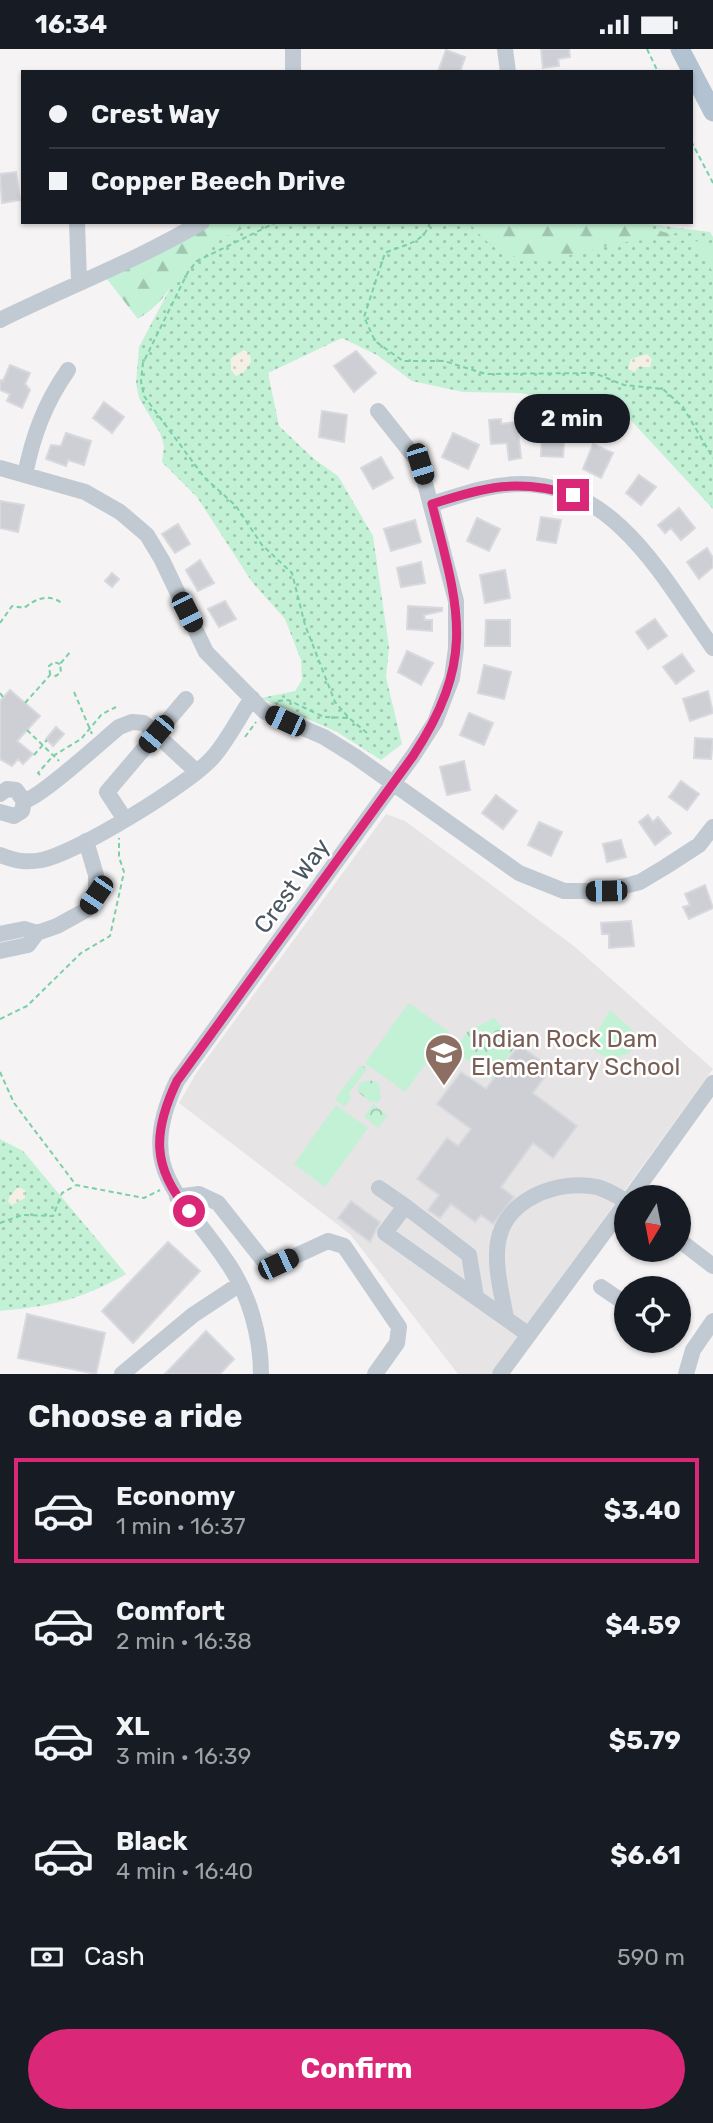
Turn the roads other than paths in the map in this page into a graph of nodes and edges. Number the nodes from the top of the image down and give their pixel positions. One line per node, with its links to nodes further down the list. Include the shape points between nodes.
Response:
1 (293, 49): 4 (street)
2 (505, 49): 5 (street)
3 (680, 49): 6 (main road)
4 (293, 70)
5 (508, 70)
6 (691, 70)
7 (693, 74): 8 (main road)
8 (713, 112)
9 (77, 224): 11 (street)
10 (199, 224): 11 (street, via 153,251)
11 (79, 281): 12 (street)
12 (0, 320)
13 (68, 370): 16 (street, via 47,400)
14 (378, 411): 17 (street, Crest Way, via 420,464)
15 (0, 468): 16 (street)
16 (25, 475): 19 (street, via 85,492 120,512 146,535 206,652)
17 (432, 504): 18 (street, via 482,488 522,484 580,498 622,526); 23 (street, Crest Way, via 456,601 454,668 435,722)
18 (713, 648)
19 (252, 698): 22 (street, via 213,757); 23 (street, via 265,712 324,737)
20 (186, 699): 21 (street)
21 (156, 734): 22 (street); 25 (street, via 144,723 119,727 42,794); 27 (street, via 107,792)
22 (197, 772): 27 (street)
23 (392, 785): 28 (street, via 519,873 564,891 606,891 640,882 699,845); 37 (street, Crest Way, via 177,1081 160,1119 158,1143)
24 (0, 794): 25 (street, via 16,790)
25 (24, 801): 26 (street, via 19,814 9,817)
26 (0, 813)
27 (124, 818): 29 (street)
28 (713, 827)
29 (86, 841): 30 (street, via 43,859 15,861); 31 (street, via 96,875 96,895 86,909)
30 (0, 855)
31 (37, 933): 32 (street, via 24,929); 33 (street, via 28,945)
32 (0, 934)
33 (0, 951)
34 (713, 1083): 35 (street)
35 (640, 1185)
36 (379, 1188): 39 (street)
37 (174, 1191): 43 (street, Crest Way); 54 (street, via 199,1194 218,1203 262,1261 278,1264 328,1241 344,1246 399,1327 397,1343)
38 (614, 1196): 47 (street, via 593,1186 554,1189 521,1203 498,1239)
39 (405, 1206): 46 (street, via 469,1255); 46 (street, via 385,1233)
40 (614, 1218): 49 (street)
41 (691, 1249): 42 (street)
42 (713, 1266)
43 (240, 1285): 52 (street, via 193,1315); 53 (street, Crest Way, via 253,1320)
44 (601, 1287): 45 (street)
45 (614, 1296)
46 (476, 1297): 47 (street)
47 (506, 1318): 49 (street)
48 (713, 1321): 51 (street)
49 (529, 1335): 55 (street)
50 (691, 1348): 51 (street)
51 (694, 1350): 56 (street)
52 (122, 1374)
53 (261, 1374)
54 (375, 1374)
55 (500, 1374)
56 (686, 1374)

